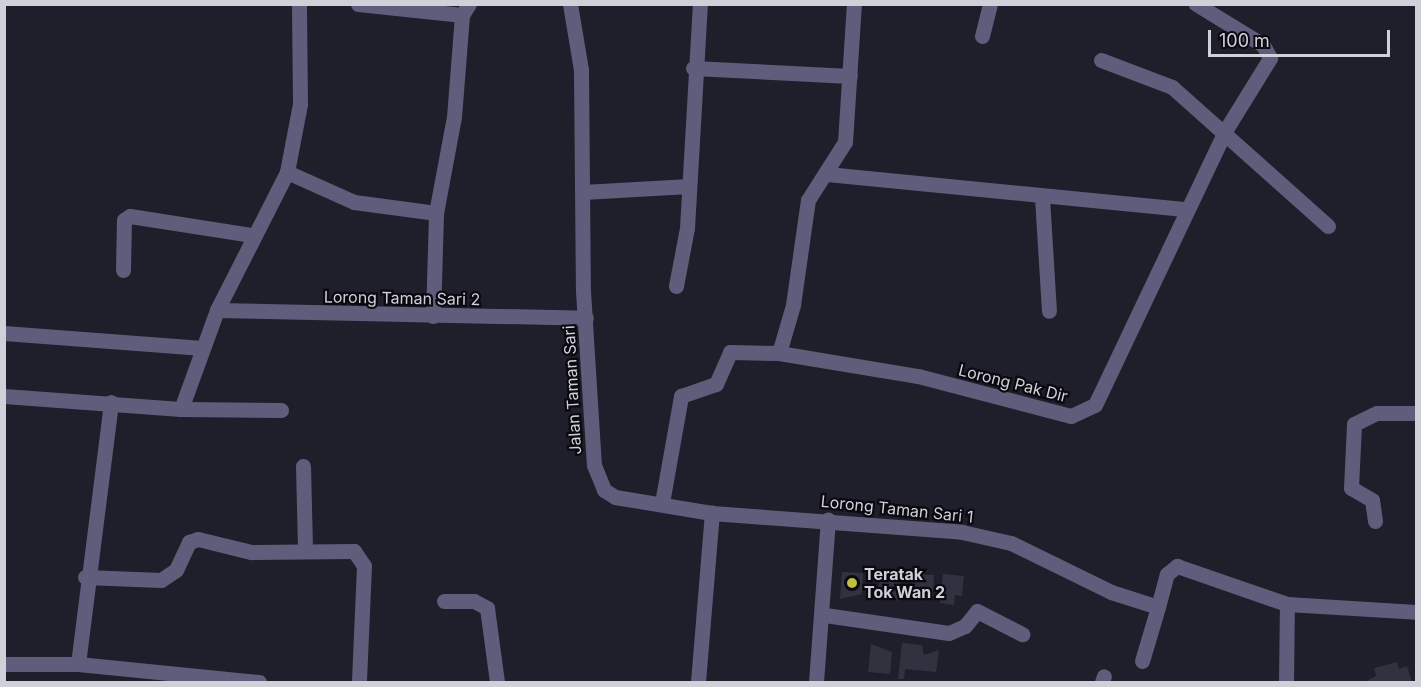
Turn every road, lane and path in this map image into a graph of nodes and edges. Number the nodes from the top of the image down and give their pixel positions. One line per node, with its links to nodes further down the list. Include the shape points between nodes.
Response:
1 (299, 4): 14 (street, via 300,104)
2 (358, 4): 8 (street)
3 (570, 4): 17 (street, Jalan Taman Sari, via 581,70)
4 (700, 4): 11 (street)
5 (854, 4): 12 (street)
6 (990, 4): 9 (street)
7 (1196, 4): 13 (street, Lorong Pak Dir, via 1263,45 1270,58)
8 (466, 10): 20 (street, via 454,117)
9 (982, 36)
10 (1101, 60): 13 (street, via 1172,87)
11 (693, 68): 12 (street); 16 (street)
12 (850, 76): 15 (street, via 845,142)
13 (1225, 131): 19 (street, Lorong Pak Dir); 21 (street)
14 (286, 172): 20 (street, via 354,202); 22 (street)
15 (827, 174): 18 (street); 31 (street, via 814,184 808,200 793,305)
16 (690, 186): 17 (street); 24 (street)
17 (583, 192): 28 (street, Jalan Taman Sari)
18 (1042, 197): 19 (street); 26 (street)
19 (1186, 209): 31 (street, Lorong Pak Dir, via 1112,372 1095,405 1084,412 1071,416 1037,410 918,376)
20 (436, 213): 27 (street)
21 (1328, 226)
22 (251, 235): 23 (street, via 130,216 124,220); 25 (street)
23 (123, 270)
24 (676, 286)
25 (217, 310): 27 (street, Lorong Taman Sari 2); 30 (street)
26 (1049, 311)
27 (433, 316): 28 (street, Lorong Taman Sari 2)
28 (586, 318): 38 (street, Jalan Taman Sari, via 597,477 615,497)
29 (4, 333): 30 (street)
30 (202, 348): 34 (street)
31 (779, 353): 38 (street, Lorong Pak Dir, via 730,352 716,384 681,396)
32 (4, 396): 33 (street)
33 (111, 402): 34 (street); 43 (street, via 103,488)
34 (181, 409): 35 (street)
35 (281, 410)
36 (1416, 413): 41 (street, via 1377,413 1354,424 1351,488 1372,500)
37 (303, 466): 42 (street)
38 (662, 503): 39 (street, Jalan Taman Sari)
39 (712, 513): 40 (street, Lorong Taman Sari 1); 57 (street)
40 (828, 519): 46 (street, Lorong Taman Sari 1, via 963,532 1011,543 1070,573); 48 (street)
41 (1375, 521)
42 (305, 549): 43 (street, via 250,552 198,539 189,542 176,570 161,580); 55 (street, via 348,549 362,560)
43 (85, 577): 52 (street)
44 (444, 601): 56 (street, via 474,601 487,608)
45 (1287, 604): 46 (street, via 1177,566 1167,574); 47 (street); 59 (street)
46 (1158, 607): 50 (street)
47 (1416, 612)
48 (825, 615): 49 (street, via 949,633 965,626 977,611); 58 (street)
49 (1022, 634)
50 (1142, 661)
51 (4, 664): 52 (street)
52 (78, 664): 53 (street)
53 (145, 676): 54 (street)
54 (259, 682)
55 (359, 682)
56 (497, 682)
57 (698, 682)
58 (816, 682)
59 (1286, 682)

